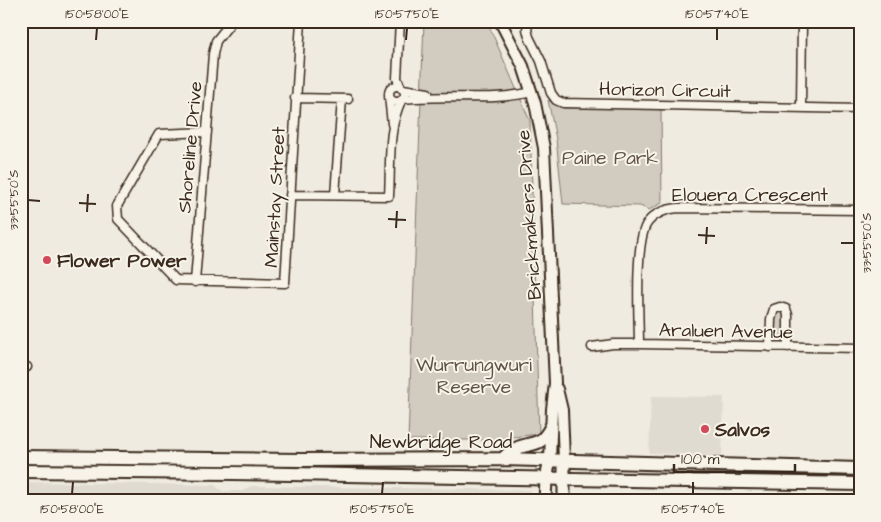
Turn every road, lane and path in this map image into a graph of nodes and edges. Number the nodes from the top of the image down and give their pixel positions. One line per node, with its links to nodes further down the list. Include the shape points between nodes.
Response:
1 (232, 21): 17 (street, Shoreline Drive, via 216,41 213,54)
2 (301, 21): 12 (street, Mainstay Street)
3 (400, 21): 7 (street)
4 (500, 21): 10 (street, Brickmakers Drive)
5 (529, 21): 14 (street, Horizon Circuit, via 529,37 553,97 559,102)
6 (802, 21): 14 (street)
7 (397, 66): 8 (street, via 397,78); 9 (street)
8 (404, 89): 9 (street, via 396,86); 11 (street); 13 (street)
9 (390, 92): 13 (street, via 394,101); 16 (street)
10 (532, 92): 11 (street, via 514,97); 27 (street, Brickmakers Drive, via 544,148)
11 (462, 96): 13 (street)
12 (296, 98): 18 (street, Mainstay Street); 19 (street, via 345,99)
13 (404, 99): 16 (street, via 397,110)
14 (801, 108): 15 (street, Horizon Circuit)
15 (860, 108)
16 (393, 128): 19 (street, via 389,196)
17 (207, 132): 21 (street, Shoreline Drive); 21 (street, via 159,134 117,206 121,222 176,280)
18 (290, 195): 19 (street); 21 (street, Mainstay Street, via 285,283)
19 (335, 195)
20 (860, 210): 22 (street, Elouera Crescent, via 678,208 660,211 648,221 640,246)
21 (195, 282)
22 (639, 344): 23 (street, Araluen Avenue); 24 (street, Araluen Avenue)
23 (592, 347)
24 (770, 347): 25 (street, Araluen Avenue); 25 (street, via 771,316 774,309 780,308 786,309 788,315)
25 (788, 347): 26 (street, Araluen Avenue)
26 (860, 348)
27 (555, 383): 28 (street, Brickmakers Drive); 32 (street, Brickmakers Drive, via 562,410)
28 (551, 427): 30 (highway, via 545,438 513,450); 31 (street, Brickmakers Drive)
29 (21, 457): 30 (highway, Newbridge Road)
30 (503, 459): 31 (highway, Newbridge Road)
31 (550, 460): 32 (highway, Newbridge Road); 35 (main road)
32 (564, 460): 33 (highway, Newbridge Road); 36 (main road, Brickmakers Drive)
33 (860, 469)
34 (21, 471): 35 (highway, Newbridge Road)
35 (546, 479): 36 (highway, Newbridge Road); 38 (main road)
36 (564, 480): 37 (highway, Newbridge Road); 39 (main road, Brickmakers Drive)
37 (860, 484)
38 (545, 501)
39 (564, 501)

